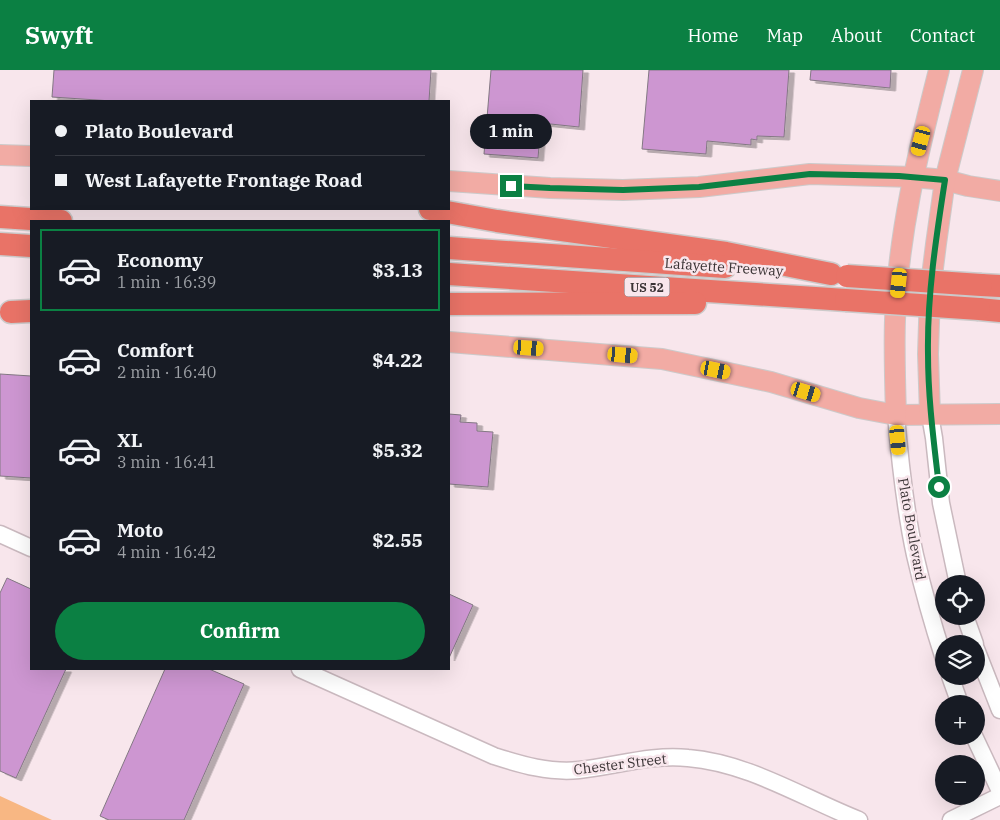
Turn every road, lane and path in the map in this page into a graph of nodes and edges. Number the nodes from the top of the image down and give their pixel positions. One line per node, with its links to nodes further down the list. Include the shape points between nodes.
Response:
1 (939, 70): 5 (main road, Plato Boulevard)
2 (974, 70): 6 (main road)
3 (0, 155): 4 (main road)
4 (30, 156)
5 (913, 177): 6 (main road); 7 (main road, via 810,174 699,187 623,190); 23 (main road, Plato Boulevard, via 895,318)
6 (945, 180): 8 (main road); 24 (main road, via 930,292)
7 (450, 182)
8 (1000, 191)
9 (436, 210): 16 (highway, via 726,254)
10 (0, 217): 11 (highway)
11 (46, 220)
12 (0, 244): 13 (highway)
13 (30, 246)
14 (450, 248): 16 (highway, Lafayette Freeway / US 52)
15 (450, 274): 18 (highway, Lafayette Freeway / US 52)
16 (839, 275): 17 (highway, Lafayette Freeway / US 52, bridge)
17 (991, 286)
18 (838, 299): 19 (highway, via 664,304); 20 (highway, Lafayette Freeway / US 52, bridge)
19 (450, 304)
20 (989, 310)
21 (450, 342): 23 (main road, via 662,359 771,382 859,408)
22 (1000, 414): 24 (main road)
23 (896, 415): 24 (main road); 28 (street, Plato Boulevard, via 915,555)
24 (930, 416): 27 (street, via 941,503)
25 (0, 534): 26 (street)
26 (30, 548)
27 (956, 575)
28 (937, 635)
29 (302, 670): 35 (street, Chester Street, via 518,764 561,771 670,757 707,760 750,772)
30 (985, 671): 31 (street)
31 (1000, 710)
32 (978, 745): 33 (street)
33 (1000, 791)
34 (1000, 796): 36 (street)
35 (859, 820)
36 (951, 820)

